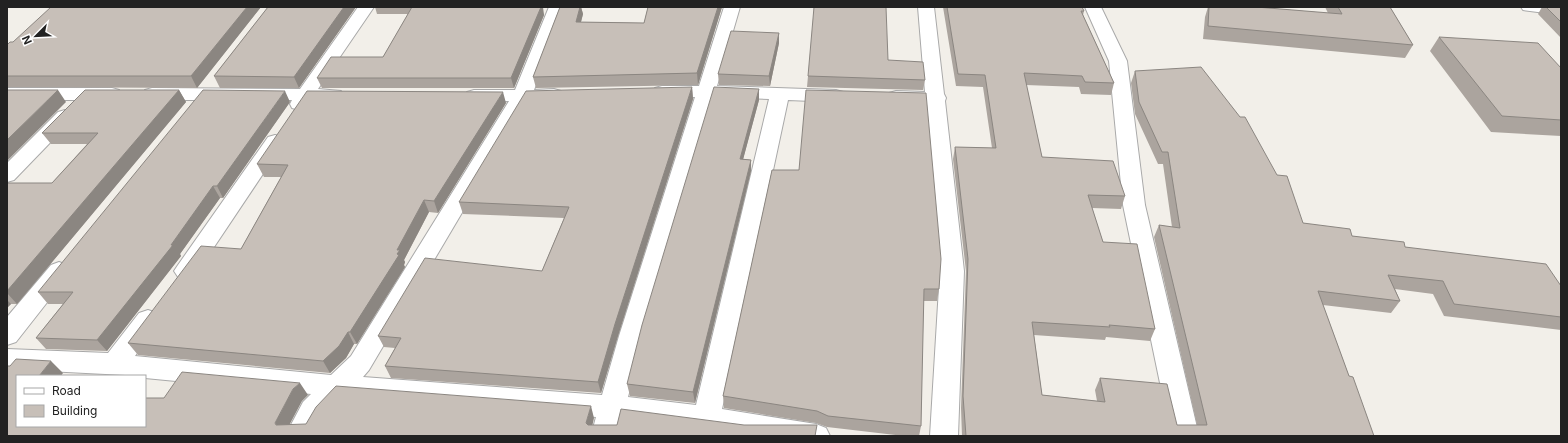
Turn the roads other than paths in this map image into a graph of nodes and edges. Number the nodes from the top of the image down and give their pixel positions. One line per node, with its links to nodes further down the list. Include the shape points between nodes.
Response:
1 (366, 7): 14 (street)
2 (557, 7): 19 (street)
3 (732, 7): 9 (street)
4 (926, 7): 22 (street)
5 (1093, 7): 38 (street, via 1118,61 1134,205)
6 (1529, 7): 7 (street)
7 (1561, 10)
8 (218, 75): 13 (street)
9 (707, 91): 10 (street); 15 (street); 32 (street, via 631,336)
10 (645, 92)
11 (7, 94): 12 (street)
12 (87, 94): 13 (street); 24 (street)
13 (204, 94): 14 (street); 23 (street)
14 (306, 94): 16 (street); 26 (street, via 201,250)
15 (780, 94): 20 (street); 33 (street)
16 (353, 95)
17 (568, 95): 19 (street)
18 (461, 96): 19 (street)
19 (522, 96): 31 (street, via 360,363)
20 (850, 96)
21 (882, 97): 22 (street)
22 (937, 98): 37 (street, via 952,272)
23 (189, 112)
24 (7, 175)
25 (73, 255): 28 (street)
26 (172, 288)
27 (158, 307): 30 (street)
28 (7, 335)
29 (7, 359): 30 (street)
30 (114, 364): 31 (street)
31 (336, 386): 32 (street); 34 (street, via 313,410)
32 (612, 407): 33 (street); 35 (street)
33 (707, 418): 36 (street)
34 (299, 436)
35 (605, 436)
36 (816, 436)
37 (944, 436)
38 (1185, 436)

